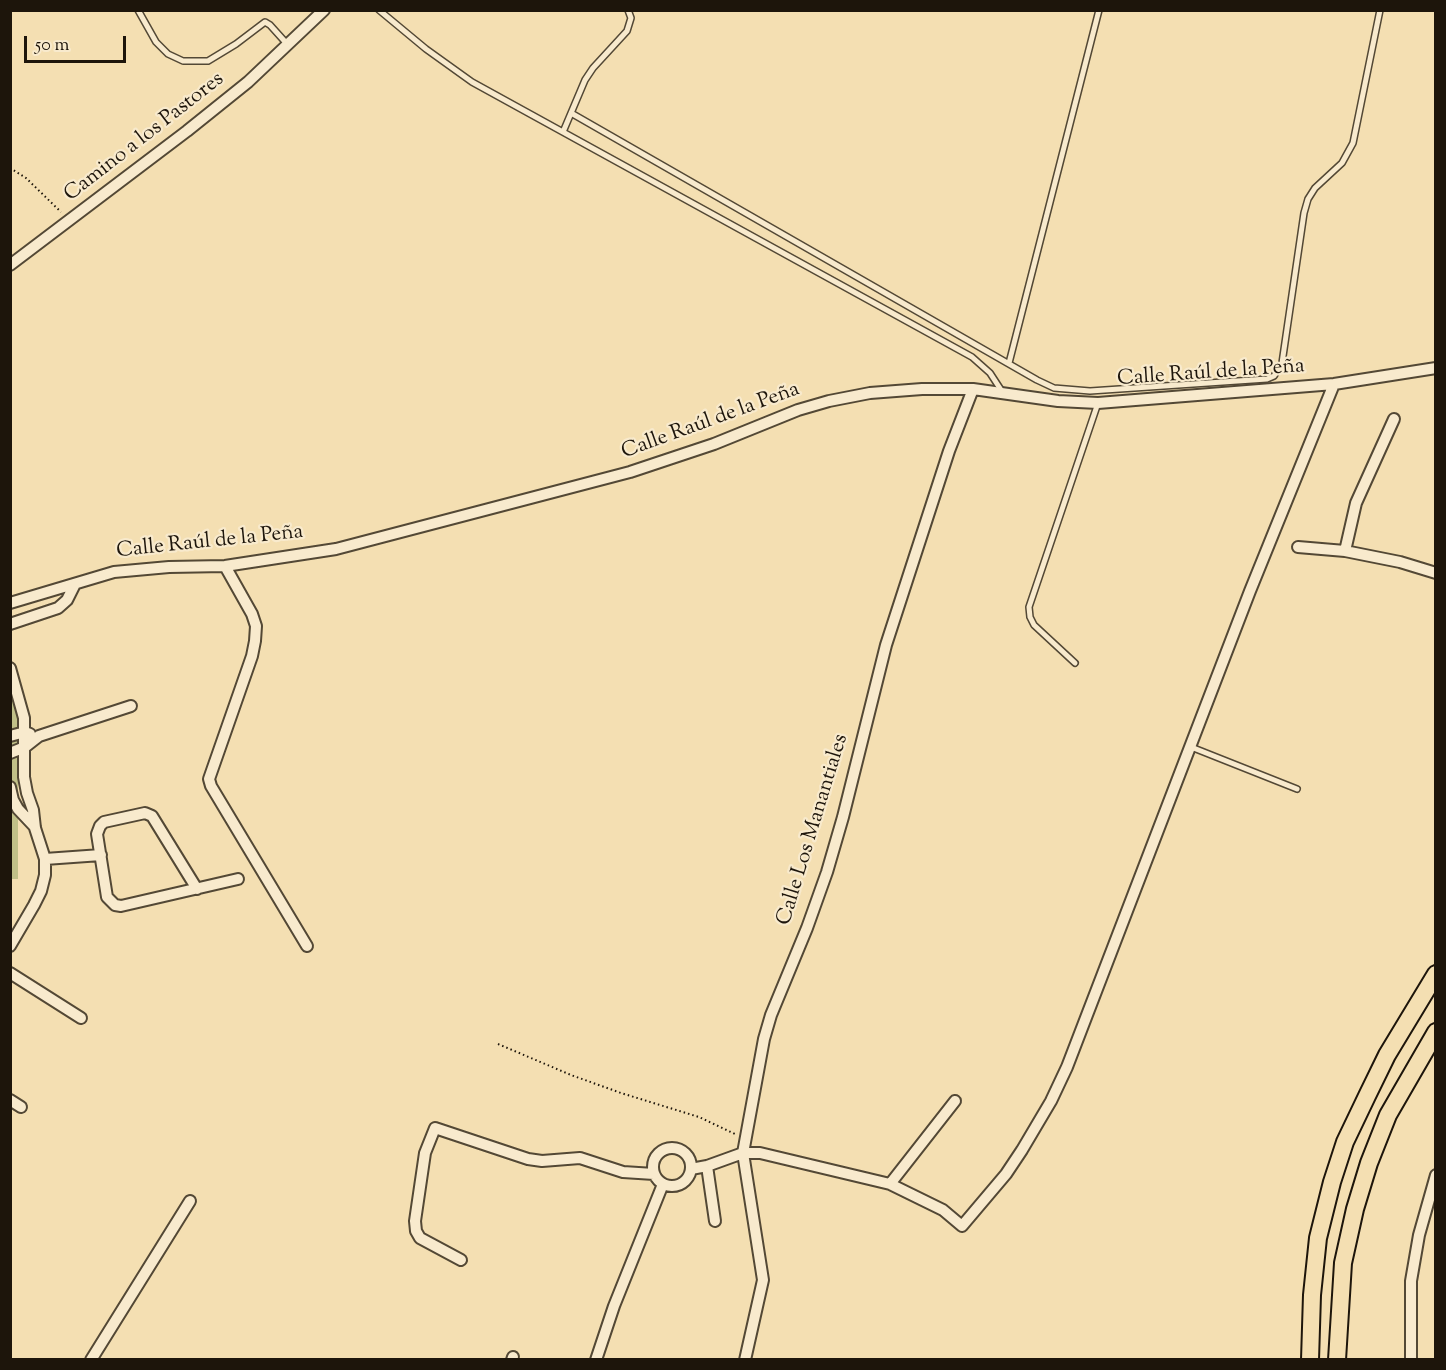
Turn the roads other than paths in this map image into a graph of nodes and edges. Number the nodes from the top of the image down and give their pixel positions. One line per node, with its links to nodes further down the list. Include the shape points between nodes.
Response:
1 (138, 10): 7 (lane, via 156,42 183,61 208,61 265,22)
2 (324, 10): 7 (street, Camino a los Pastores)
3 (379, 10): 9 (lane, via 472,82)
4 (628, 10): 8 (lane, via 631,18 627,31 593,68)
5 (1100, 10): 11 (lane)
6 (1380, 10): 11 (lane, via 1353,143 1342,163 1308,199 1282,363 1274,376 1166,387 1068,391 1054,388)
7 (288, 45): 10 (street, Camino a los Pastores, via 188,132)
8 (571, 112): 9 (lane); 11 (lane)
9 (563, 132): 15 (lane, via 972,357)
10 (10, 265)
11 (1009, 363)
12 (1436, 368): 13 (street, Calle Raúl de la Peña)
13 (1334, 384): 16 (street, Calle Raúl de la Peña); 32 (street)
14 (973, 389): 15 (street, Calle Raúl de la Peña); 20 (street, Calle Raúl de la Peña, via 870,393 829,401 630,472 336,549); 50 (street, Calle Los Manantiales, via 886,645 827,872 764,1039)
15 (1004, 393): 16 (street, Calle Raúl de la Peña)
16 (1098, 403): 25 (lane, via 1029,607 1034,624)
17 (1394, 419): 19 (street, via 1356,503)
18 (1298, 548): 19 (street)
19 (1345, 551): 21 (street)
20 (225, 566): 22 (street, Calle Raúl de la Peña, via 138,569); 42 (street, via 252,614 255,641 209,779)
21 (1436, 573)
22 (75, 584): 23 (street, Calle Raúl de la Peña); 24 (street, via 58,608)
23 (10, 603)
24 (10, 624)
25 (1075, 663)
26 (11, 673): 28 (street)
27 (131, 706): 30 (street)
28 (25, 732): 29 (street); 30 (street); 31 (street)
29 (10, 736)
30 (39, 736): 31 (street)
31 (25, 747): 33 (street); 36 (street, via 24,777)
32 (1191, 747): 35 (lane); 56 (street, via 1067,1067 1006,1174 962,1226 943,1210)
33 (10, 753)
34 (10, 787): 36 (street, via 18,809)
35 (1297, 789)
36 (35, 828): 38 (street)
37 (100, 855): 38 (street); 40 (street, via 107,897 116,905); 40 (street, via 97,834 104,822 149,814 156,819)
38 (45, 859): 41 (street, via 41,891)
39 (238, 879): 40 (street)
40 (197, 889)
41 (10, 946)
42 (307, 946)
43 (10, 973): 45 (street)
44 (1436, 974): 63 (main road, via 1388,1055 1345,1142 1318,1239)
45 (81, 1018)
46 (1436, 1032): 64 (main road, via 1388,1115 1354,1209 1343,1263)
47 (10, 1100): 49 (street)
48 (955, 1101): 56 (street)
49 (21, 1107)
50 (743, 1152): 51 (street); 56 (street); 62 (street, Calle Los Manantiales, via 763,1280)
51 (707, 1166): 52 (street); 58 (street)
52 (691, 1169): 53 (street, via 687,1155 674,1148 666,1149 654,1159); 55 (street, via 685,1182)
53 (654, 1174): 55 (street); 59 (street, via 623,1172 580,1158 528,1159 435,1128 425,1153 414,1221 420,1238)
54 (1436, 1175): 65 (street, via 1411,1281)
55 (663, 1184): 61 (street)
56 (890, 1184)
57 (190, 1201): 60 (street)
58 (716, 1221)
59 (461, 1260)
60 (91, 1359)
61 (596, 1359)
62 (745, 1359)
63 (1310, 1359)
64 (1337, 1359)
65 (1411, 1359)

